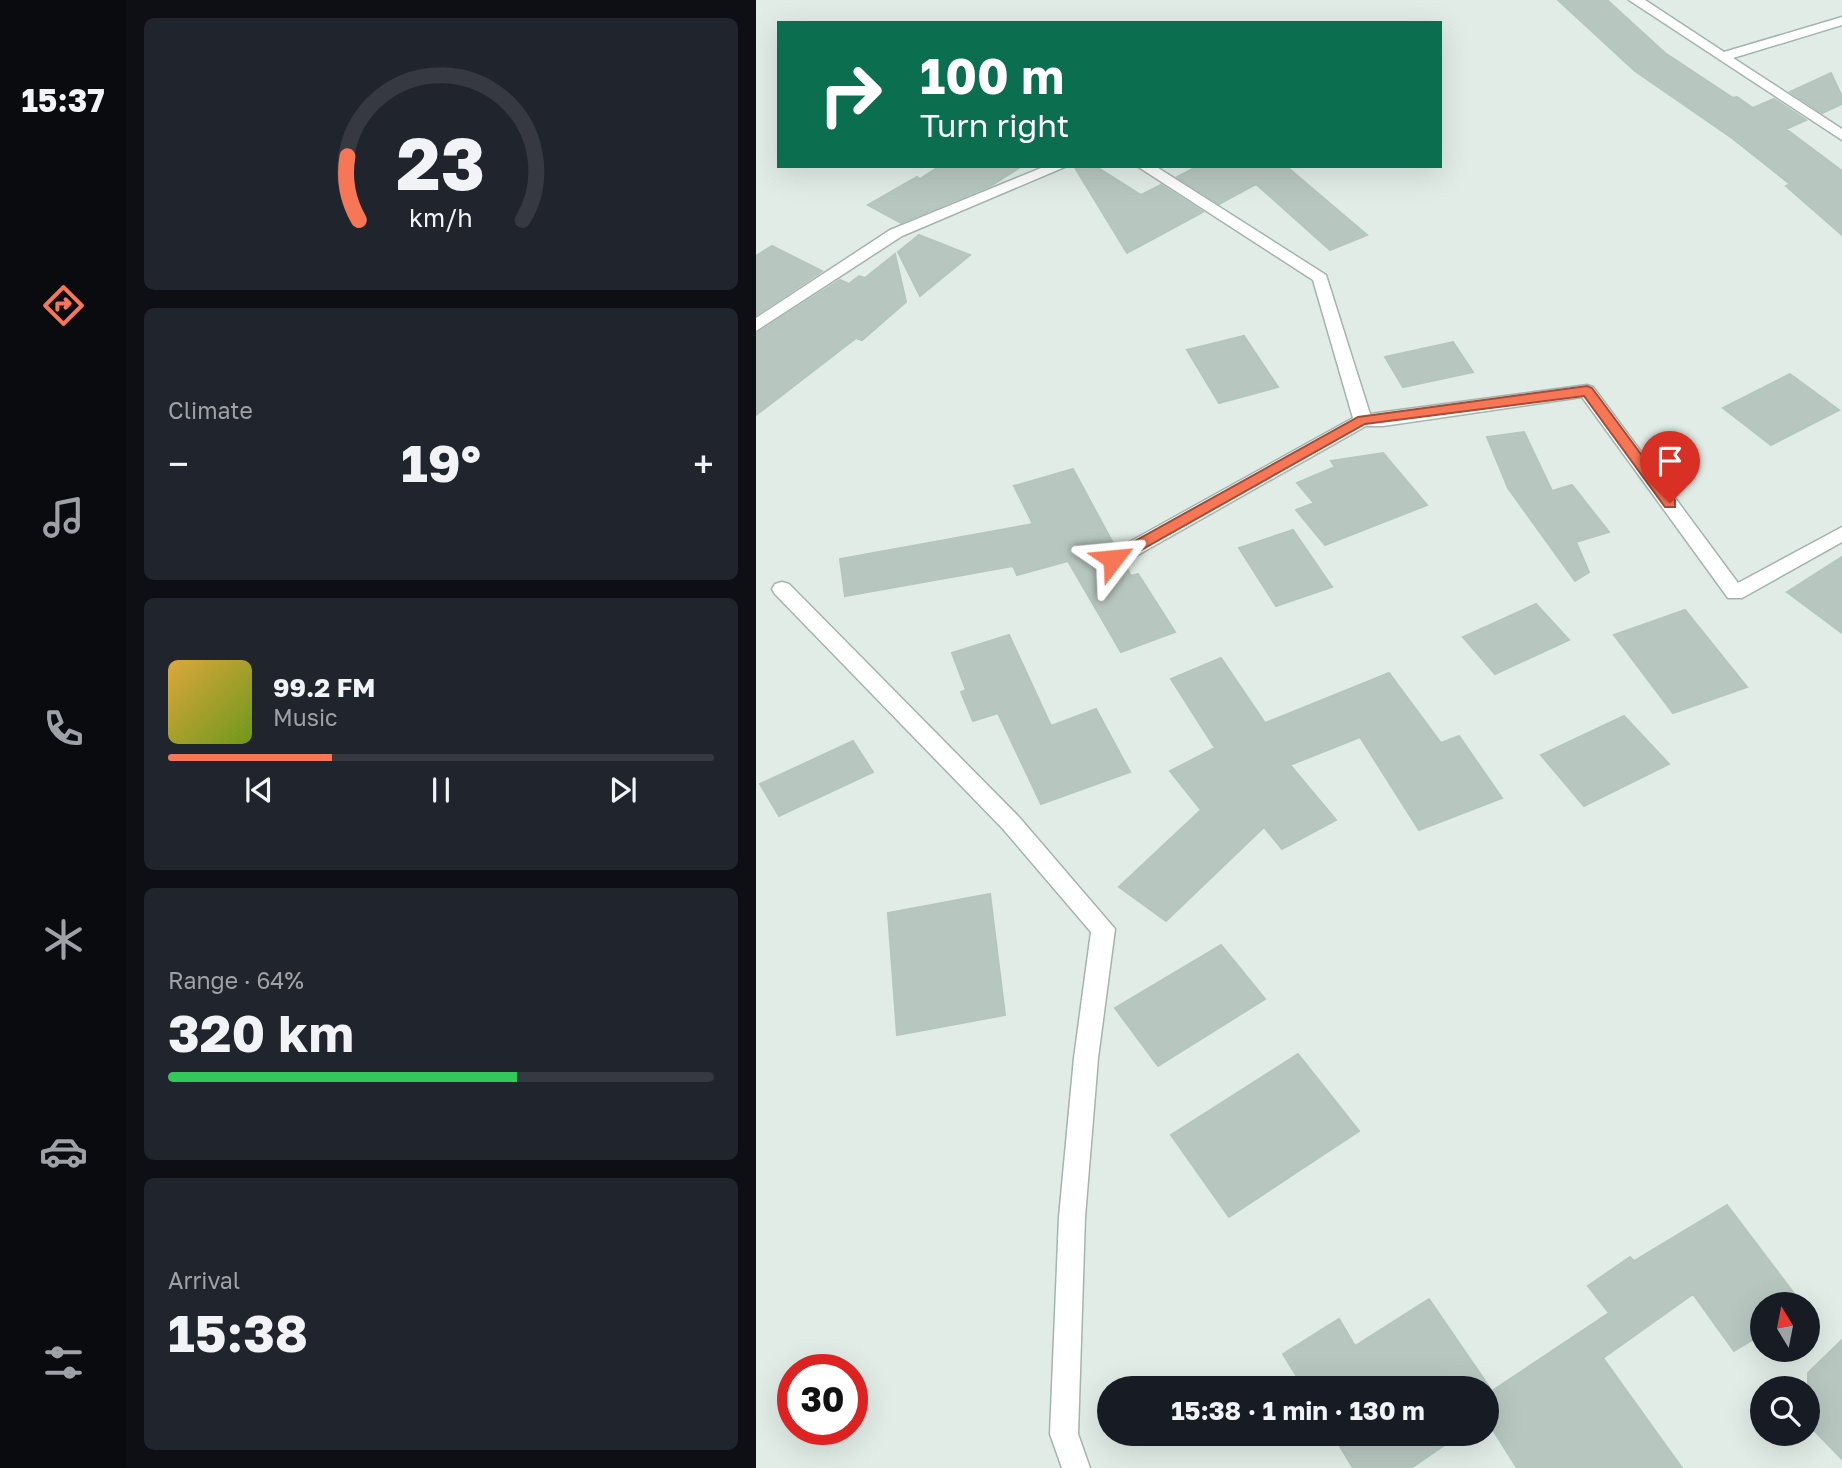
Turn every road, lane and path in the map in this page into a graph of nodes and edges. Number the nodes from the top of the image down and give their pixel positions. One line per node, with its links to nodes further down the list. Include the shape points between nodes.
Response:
1 (1636, 0): 3 (street)
2 (1842, 21): 3 (street)
3 (1722, 57): 4 (street)
4 (1842, 136)
5 (1055, 168): 7 (street, via 896,233)
6 (1147, 168): 8 (street, via 1320,278)
7 (756, 327)
8 (1363, 420): 9 (street, via 1587,391 1735,593); 10 (street)
9 (1842, 534)
10 (1113, 559)
11 (782, 589): 12 (street, via 1012,823 1103,929 1072,1217 1065,1434)
12 (1076, 1468)

